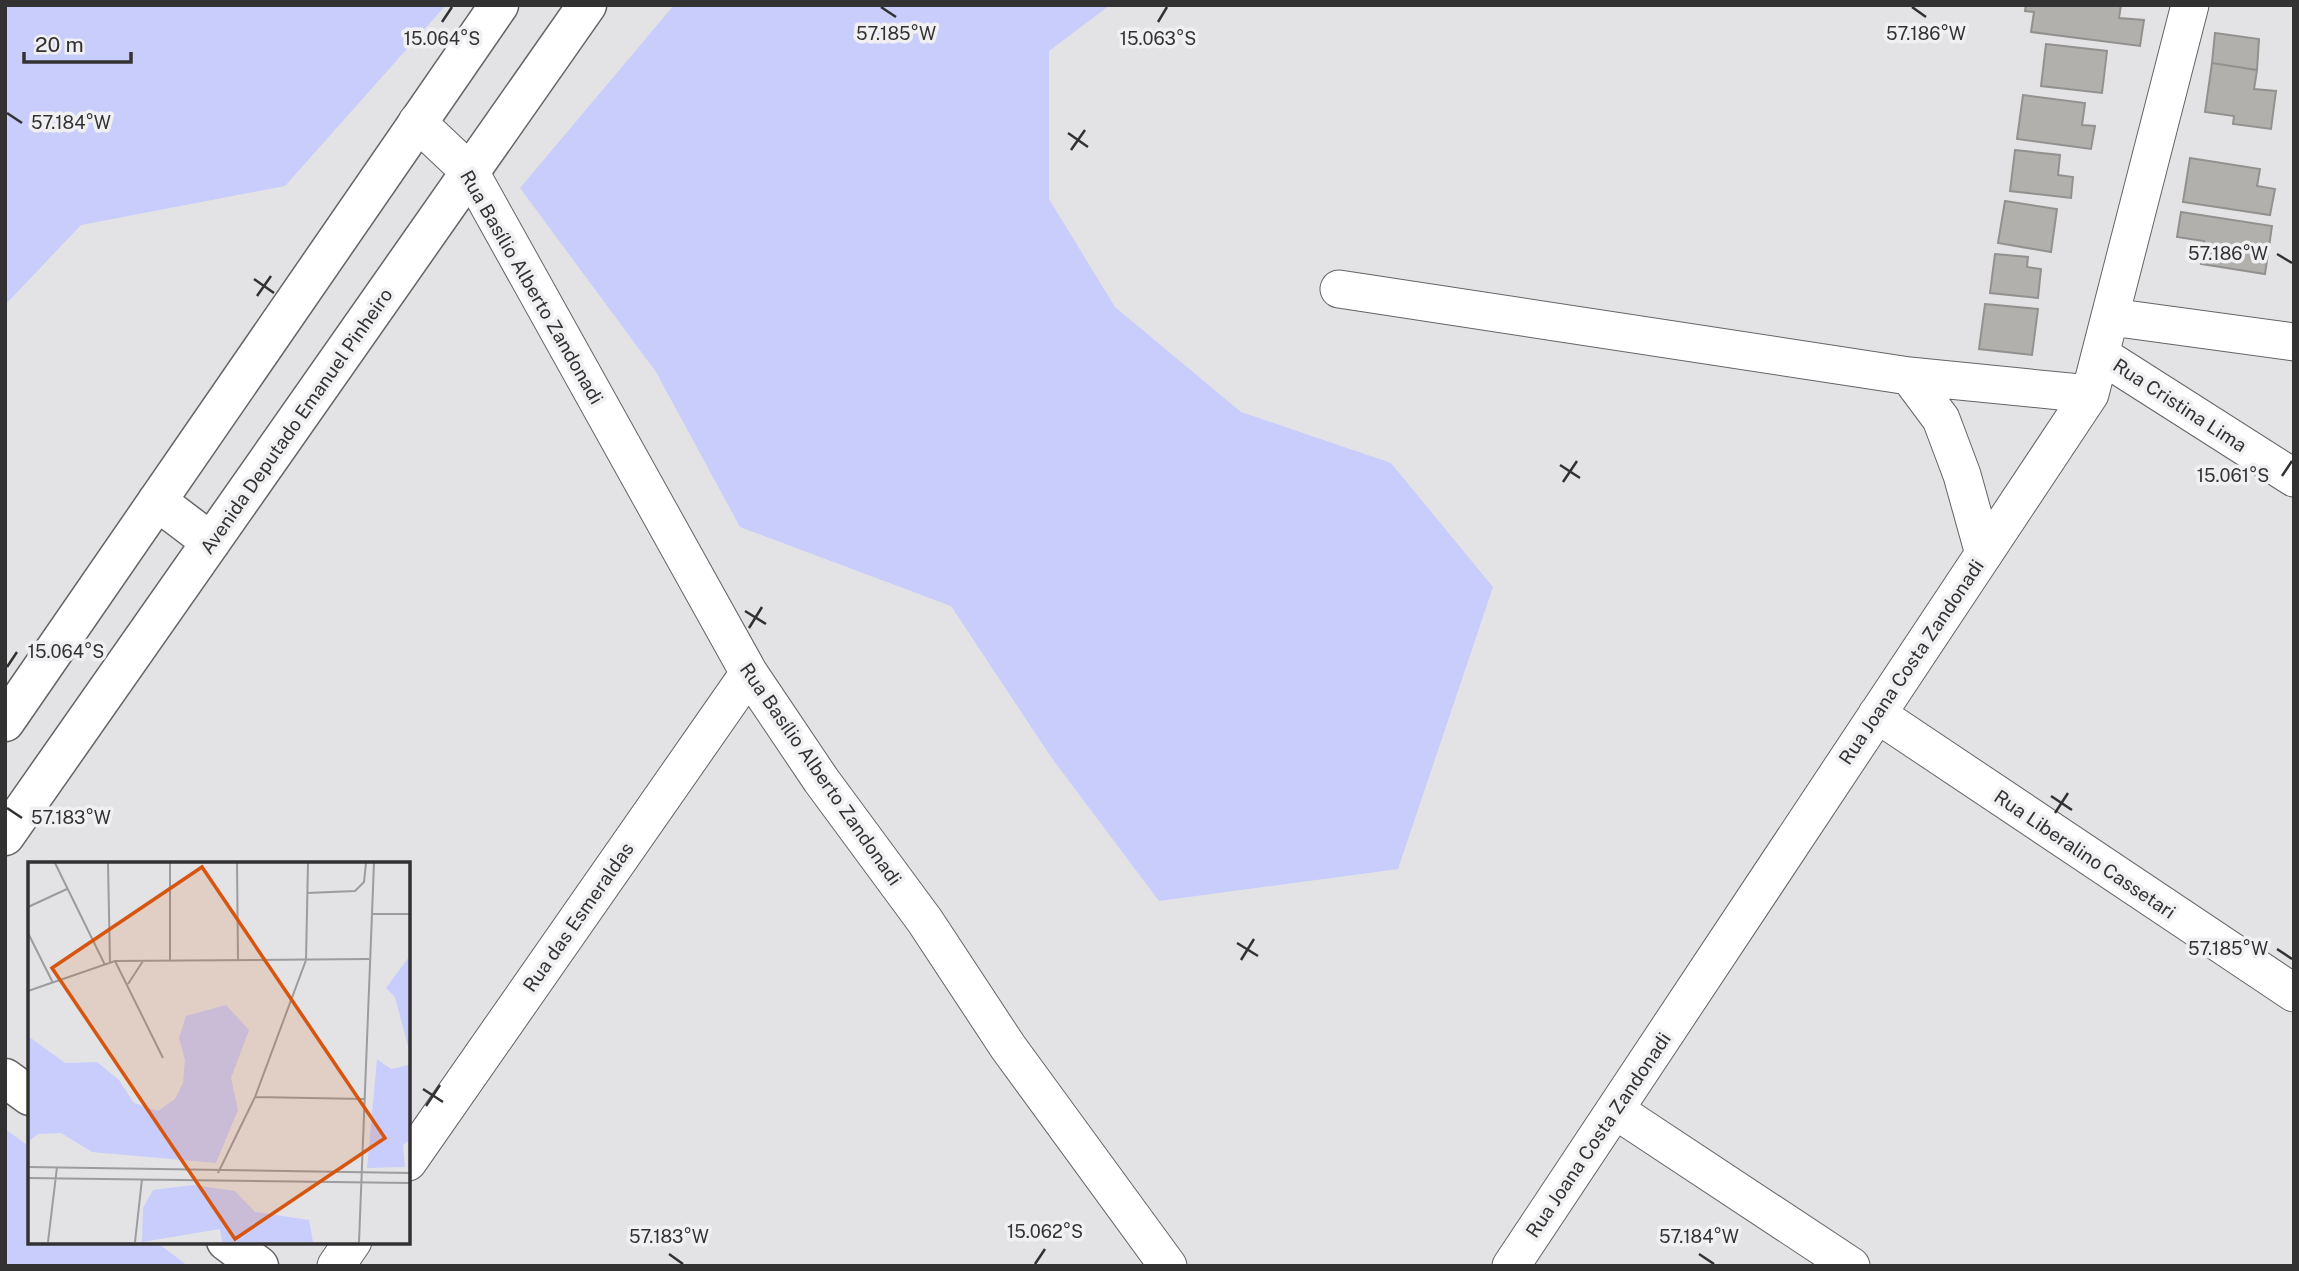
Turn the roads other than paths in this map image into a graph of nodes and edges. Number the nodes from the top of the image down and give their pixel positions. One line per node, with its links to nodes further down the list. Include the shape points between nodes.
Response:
1 (499, 5): 4 (street)
2 (587, 5): 5 (street, Avenida Deputado Emanuel Pinheiro)
3 (2190, 5): 7 (street, Rua Joana Costa Zandonadi)
4 (417, 122): 5 (street, Rua Basílio Alberto Zandonadi); 13 (street)
5 (470, 173): 14 (street, Avenida Deputado Emanuel Pinheiro); 16 (street, Rua Basílio Alberto Zandonadi)
6 (1339, 289): 10 (street)
7 (2111, 317): 8 (street); 9 (street, Rua Joana Costa Zandonadi)
8 (2294, 342)
9 (2101, 355): 11 (street, Rua Joana Costa Zandonadi); 12 (street, Rua Cristina Lima)
10 (1909, 376): 11 (street); 15 (street, via 1941,419)
11 (2090, 394): 15 (street, Rua Joana Costa Zandonadi)
12 (2294, 478)
13 (157, 501): 14 (street); 18 (street)
14 (211, 542): 19 (street, Avenida Deputado Emanuel Pinheiro)
15 (1983, 554): 17 (street, Rua Joana Costa Zandonadi)
16 (748, 673): 24 (street, Rua das Esmeraldas); 29 (street, Rua Basílio Alberto Zandonadi, via 925,921 1008,1047)
17 (1877, 714): 20 (street, Rua Liberalino Cassetari); 23 (street, Rua Joana Costa Zandonadi)
18 (5, 722)
19 (5, 836)
20 (2294, 993)
21 (5, 1078): 22 (street)
22 (28, 1095)
23 (1615, 1110): 30 (street, Rua Joana Costa Zandonadi); 31 (street)
24 (410, 1159)
25 (229, 1243): 27 (street)
26 (352, 1243): 28 (street)
27 (260, 1266)
28 (336, 1266)
29 (1168, 1266)
30 (1511, 1266)
31 (1851, 1266)

